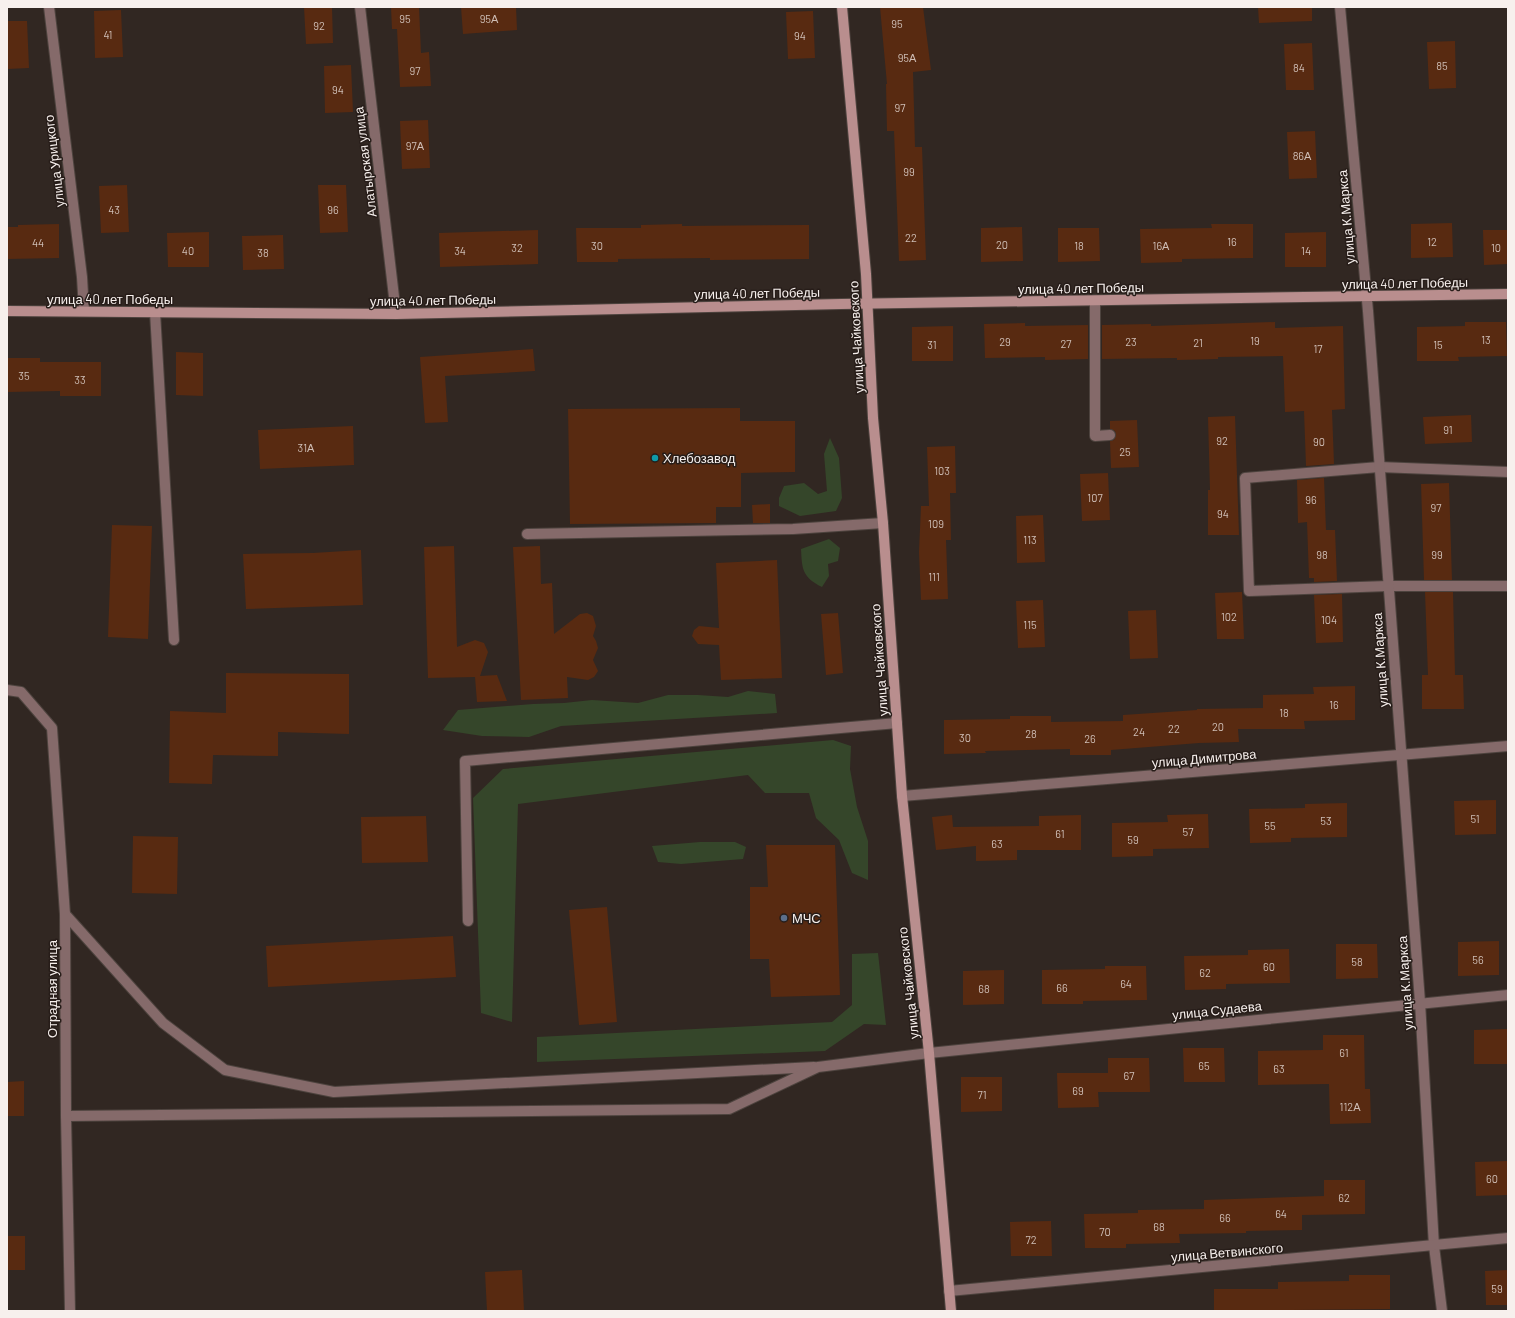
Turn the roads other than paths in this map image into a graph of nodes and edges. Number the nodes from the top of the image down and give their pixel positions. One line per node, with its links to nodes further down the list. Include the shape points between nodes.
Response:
1 (49, 7): 10 (street, улица Урицкого)
2 (360, 7): 12 (street, Алатырская улица)
3 (842, 7): 8 (street, улица Чайковского)
4 (1340, 7): 6 (street, улица К.Маркса)
5 (1508, 294): 6 (street, улица 40 лет Победы)
6 (1366, 297): 7 (street, улица 40 лет Победы); 14 (street, улица К.Маркса)
7 (1095, 300): 8 (street, улица 40 лет Победы); 13 (street, via 1095,436)
8 (868, 304): 12 (street, улица 40 лет Победы); 16 (street, улица Чайковского, via 873,418)
9 (7, 311): 10 (street, улица 40 лет Победы)
10 (84, 311): 11 (street, улица 40 лет Победы)
11 (155, 312): 12 (street, улица 40 лет Победы); 20 (street)
12 (396, 314)
13 (1110, 435)
14 (1379, 467): 15 (street); 18 (street, улица К.Маркса); 18 (street, via 1245,478 1249,591)
15 (1508, 472)
16 (883, 523): 17 (street, via 793,529); 22 (street, улица Чайковского)
17 (527, 534)
18 (1388, 586): 19 (street); 24 (street, улица К.Маркса)
19 (1508, 586)
20 (174, 640)
21 (7, 690): 26 (street, Отрадная улица, via 21,692 52,728)
22 (897, 723): 25 (street, улица Чайковского); 27 (street, via 465,761)
23 (1508, 746): 24 (street, улица Димитрова)
24 (1400, 755): 25 (street, улица Димитрова); 29 (street, улица К.Маркса)
25 (902, 796): 30 (street, улица Чайковского)
26 (65, 914): 31 (street, via 163,1023 225,1070 232,1072 334,1092); 32 (street, Отрадная улица)
27 (468, 921)
28 (1508, 995): 29 (street, улица Судаева)
29 (1420, 1002): 30 (street, улица Судаева); 34 (street, улица К.Маркса)
30 (929, 1053): 31 (street, улица Судаева); 35 (street, улица Чайковского)
31 (818, 1067): 32 (street, via 730,1109)
32 (66, 1116): 36 (street, Отрадная улица)
33 (1508, 1238): 34 (street, улица Ветвинского)
34 (1434, 1246): 35 (street, улица Ветвинского); 38 (street, улица К.Маркса)
35 (949, 1291): 37 (street, улица Чайковского)
36 (70, 1311)
37 (951, 1311)
38 (1442, 1311)

